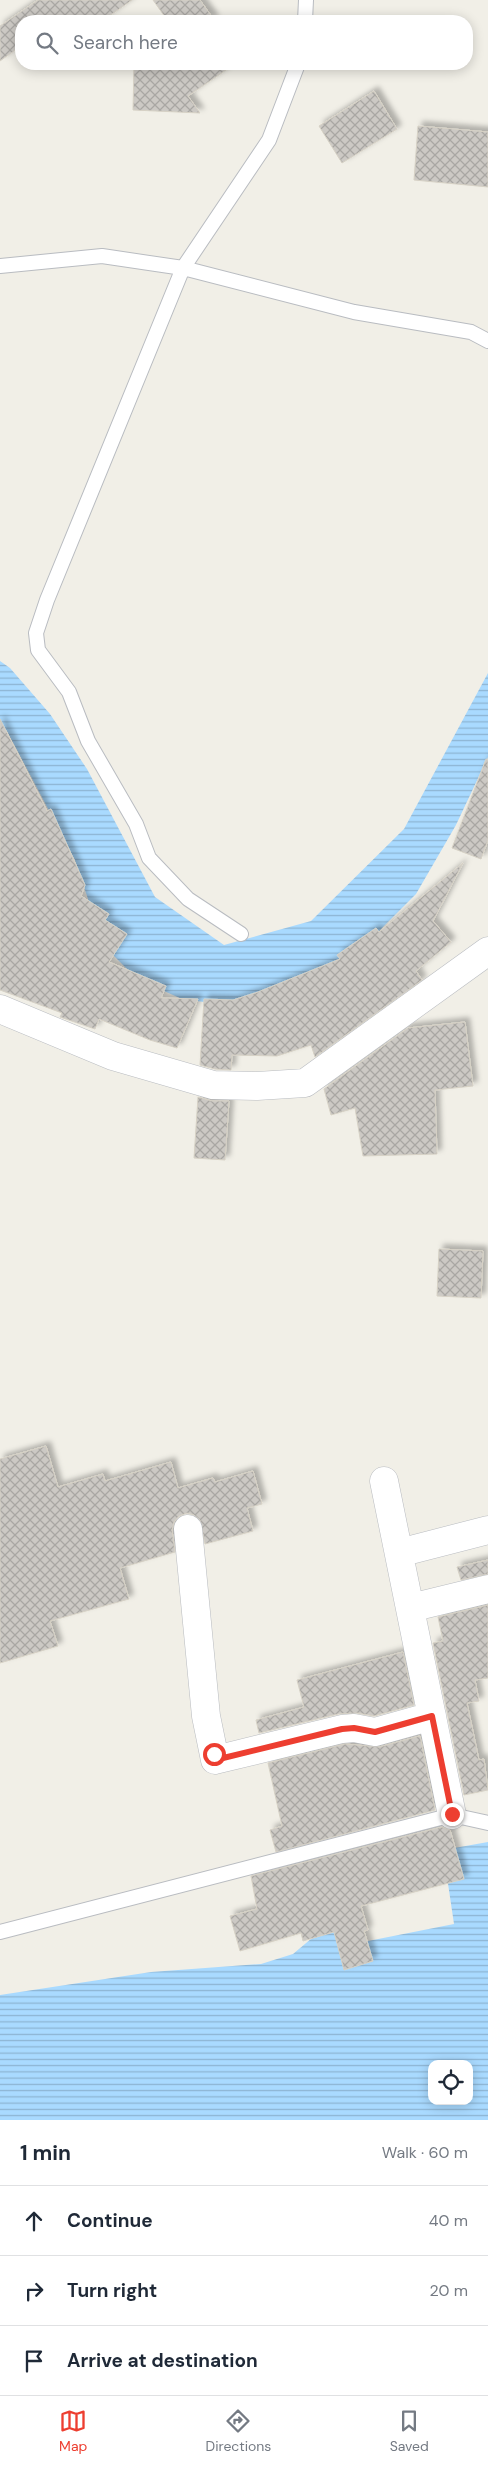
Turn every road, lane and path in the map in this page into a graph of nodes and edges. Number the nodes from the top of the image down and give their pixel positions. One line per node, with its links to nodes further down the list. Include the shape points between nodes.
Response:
1 (306, 0): 2 (lane)
2 (305, 15)
3 (296, 70): 5 (lane, via 269,140)
4 (0, 266): 5 (lane, via 102,256)
5 (183, 268): 6 (lane, via 354,312 471,332); 7 (lane, via 36,634 38,650 69,692 88,741 136,824 149,858 188,899)
6 (488, 340)
7 (241, 934)
8 (488, 951): 9 (street, via 305,1083 213,1085 113,1056)
9 (0, 1009)
10 (384, 1481): 13 (street)
11 (188, 1529): 16 (street, via 206,1716 215,1760 342,1729 375,1732)
12 (488, 1530): 13 (street)
13 (399, 1553): 15 (street)
14 (488, 1589): 15 (street)
15 (410, 1608): 16 (street)
16 (432, 1716): 17 (street)
17 (452, 1814): 18 (lane); 19 (lane)
18 (488, 1823)
19 (0, 1932)

